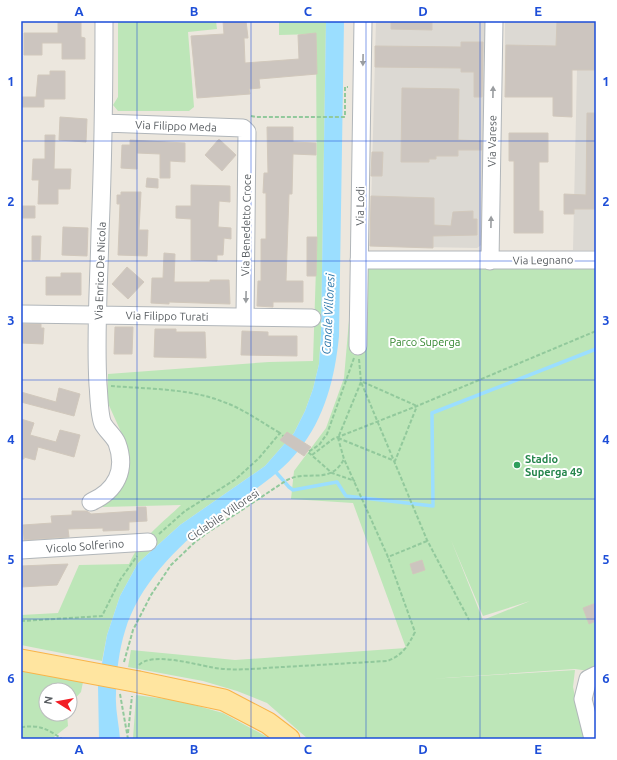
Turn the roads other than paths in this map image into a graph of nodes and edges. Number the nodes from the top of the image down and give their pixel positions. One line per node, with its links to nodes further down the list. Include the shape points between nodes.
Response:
1 (104, 21): 4 (street, Via Enrico De Nicola)
2 (363, 21): 6 (street, Via Lodi, one-way to 6)
3 (494, 21): 8 (street, Via Varese, one-way to 3)
4 (104, 123): 5 (street, Via Filippo Meda, via 243,128); 10 (street, Via Enrico De Nicola)
5 (248, 132): 11 (street, Via Benedetto Croce, one-way to 11)
6 (359, 260): 8 (street); 13 (street, Via Lodi)
7 (596, 260): 8 (street, Via Legnano)
8 (490, 261)
9 (21, 314): 10 (street, Via Filippo Turati)
10 (98, 315): 11 (street, Via Filippo Turati); 14 (street, Via Enrico De Nicola, via 98,384 102,423 117,442 121,459 116,483 100,498)
11 (246, 317): 12 (street, Via Filippo Turati)
12 (312, 318)
13 (358, 346)
14 (91, 502)
15 (148, 542): 16 (street, Vicolo Solferino)
16 (21, 550)
17 (21, 660): 19 (main road, bridge, via 224,700 268,723)
18 (596, 675): 20 (street, via 588,679 583,699)
19 (289, 739)
20 (593, 739)

